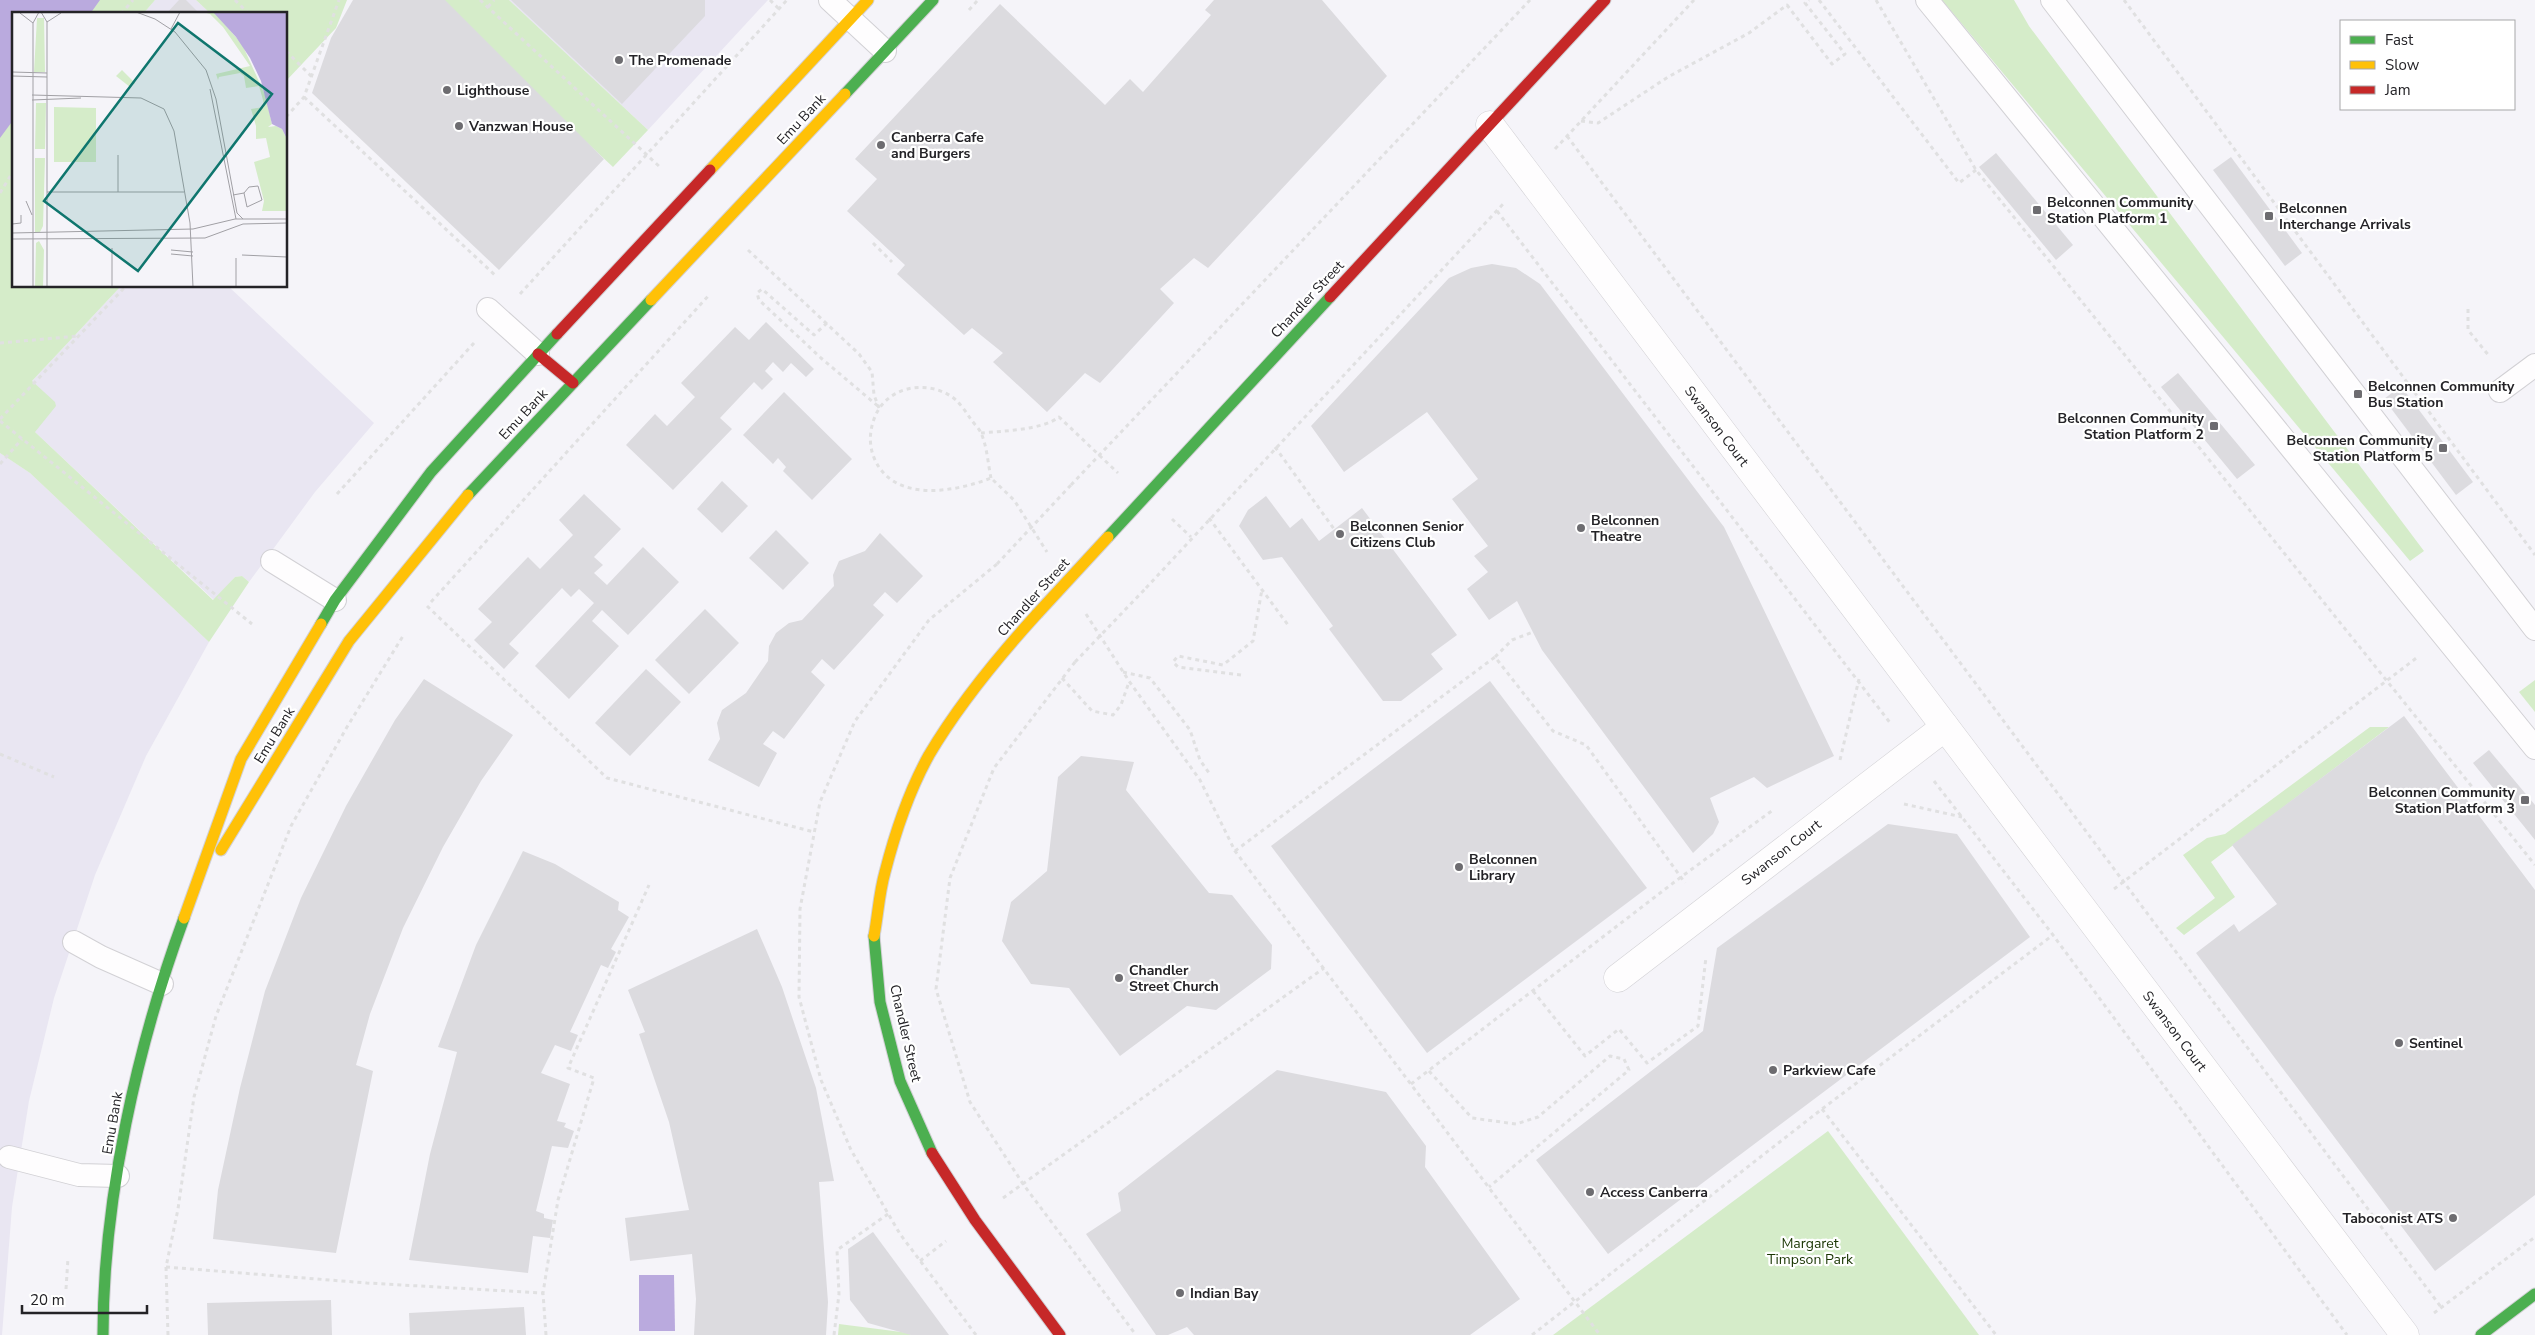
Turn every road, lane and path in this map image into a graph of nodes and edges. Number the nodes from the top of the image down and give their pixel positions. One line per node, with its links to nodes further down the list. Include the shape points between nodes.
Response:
1 (133, 0): 22 (path)
2 (236, 0): 23 (path)
3 (339, 0): 27 (path)
4 (480, 0): 20 (path)
5 (494, 0): 20 (path)
6 (770, 0): 21 (path)
7 (787, 0): 21 (path)
8 (830, 0): 24 (lane)
9 (868, 0): 24 (street, Emu Bank)
10 (933, 0): 25 (street, Emu Bank)
11 (1530, 0): 59 (path)
12 (1606, 0): 31 (street, Chandler Street)
13 (1694, 0): 30 (path)
14 (1809, 0): 30 (path, via 1805,3 1845,54 1832,64 1787,5 1749,33 1668,77 1598,123)
15 (1819, 0): 34 (path, via 1959,183)
16 (1876, 0): 34 (path)
17 (1927, 0): 79 (lane)
18 (2052, 0): 76 (lane)
19 (2124, 0): 65 (path)
20 (488, 7): 33 (path)
21 (779, 9): 33 (path)
22 (123, 12)
23 (247, 12)
24 (850, 19): 25 (lane); 50 (street, Emu Bank)
25 (885, 51): 52 (street, Emu Bank)
26 (288, 53): 27 (path)
27 (312, 77): 28 (path)
28 (304, 97): 29 (path); 42 (path)
29 (288, 115)
30 (1581, 121): 32 (path)
31 (1490, 125): 37 (street, Swanson Court); 128 (street, Chandler Street, bridge, via 1011,642 959,707 928,757 906,806 884,874 874,939 880,1002 900,1081 934,1159)
32 (1567, 136): 37 (path); 100 (path)
33 (646, 155): 36 (path)
34 (1976, 170): 86 (path)
35 (12, 173): 38 (path)
36 (668, 175)
37 (1529, 177): 58 (path); 87 (street, Swanson Court)
38 (0, 192)
39 (873, 243): 41 (path)
40 (742, 258): 47 (path, via 749,251)
41 (892, 262)
42 (503, 283)
43 (124, 288): 48 (path)
44 (715, 288): 71 (path)
45 (488, 309): 50 (lane)
46 (2468, 309): 53 (path, via 2468,330)
47 (828, 323): 54 (path, via 872,372 874,395); 54 (path, via 814,334 762,289 757,293 759,300 821,358)
48 (78, 336): 49 (path); 55 (path)
49 (0, 343)
50 (538, 354): 52 (street); 70 (street, Emu Bank, via 431,472)
51 (2535, 365): 53 (lane)
52 (573, 383): 102 (street, Emu Bank, via 473,489 363,616)
53 (2505, 387)
54 (880, 408): 56 (path, via 900,391 928,387 956,400); 61 (path, via 871,429 870,442 878,467 896,484 923,490 969,486)
55 (0, 420): 57 (path)
56 (981, 433): 59 (path, via 1052,422 1059,417); 61 (path)
57 (22, 440): 60 (path); 74 (path)
58 (1275, 447): 62 (path); 64 (path)
59 (1098, 455): 63 (path, bridge)
60 (0, 464)
61 (991, 478): 63 (path, via 1014,500)
62 (1209, 518): 69 (path); 83 (path, bridge)
63 (1030, 526): 66 (path); 68 (path, bridge)
64 (1334, 529)
65 (2535, 555)
66 (1050, 558)
67 (272, 561): 70 (lane)
68 (997, 564)
69 (1262, 590): 75 (path); 82 (path, via 1253,641 1223,665 1178,656 1172,662 1178,667)
70 (339, 602): 102 (street, Emu Bank, via 241,759)
71 (427, 606): 73 (path); 96 (path, via 608,778)
72 (1081, 606): 81 (path)
73 (421, 612)
74 (252, 624)
75 (1288, 624)
76 (2535, 630)
77 (405, 632): 119 (path, via 291,826 216,1016 194,1097 178,1210)
78 (1533, 632): 80 (path, via 1512,640)
79 (2443, 636): 86 (path); 88 (lane)
80 (1495, 657): 97 (path); 99 (path, via 1553,731 1586,745)
81 (1122, 672): 85 (path); 91 (path, via 1150,678 1190,730 1200,760)
82 (1241, 675)
83 (1062, 678): 85 (path, via 1092,711 1112,715 1121,705); 115 (path, via 994,768 950,878 936,989 970,1102)
84 (1858, 680): 90 (path)
85 (1129, 681): 97 (path, via 1200,780)
86 (2387, 682): 98 (path); 100 (path)
87 (1944, 727): 103 (street, Swanson Court); 104 (street, Swanson Court)
88 (2535, 748)
89 (0, 754): 92 (path)
90 (1840, 761)
91 (1209, 774)
92 (54, 777)
93 (1899, 803): 95 (path)
94 (1776, 808): 99 (path)
95 (1962, 817)
96 (814, 832)
97 (1235, 851): 106 (path)
98 (2535, 865)
99 (1681, 877): 103 (path); 109 (path)
100 (2124, 881): 104 (path); 123 (path)
101 (649, 885): 120 (path, via 568,1068 594,1078 558,1200)
102 (194, 893): 108 (street, Emu Bank)
103 (1705, 910): 107 (street, Swanson Court); 109 (path, via 1724,936 1707,948 1698,1026 1647,1063 1619,1029 1585,1056)
104 (2084, 911): 112 (path); 133 (street, Swanson Court)
105 (74, 942): 108 (lane)
106 (1324, 968): 111 (path); 115 (path)
107 (1618, 978)
108 (162, 984): 114 (street, Emu Bank, via 132,1089)
109 (1533, 991): 110 (path)
110 (1429, 1071): 111 (path); 116 (path, via 1472,1118 1516,1124 1538,1117 1610,1056 1624,1059 1629,1070)
111 (1411, 1084): 116 (path)
112 (1822, 1109): 122 (path); 132 (path)
113 (9, 1158): 114 (lane, via 79,1175)
114 (118, 1176): 124 (street, Emu Bank, via 109,1234)
115 (1023, 1184): 129 (path)
116 (1489, 1187): 122 (path)
117 (888, 1214): 127 (path, via 837,1250 839,1294)
118 (2535, 1237): 123 (path)
119 (166, 1267): 120 (path); 125 (path)
120 (543, 1293): 126 (path)
121 (2535, 1294): 134 (street)
122 (1575, 1302): 130 (path); 131 (path)
123 (2441, 1307): 133 (path)
124 (103, 1335)
125 (168, 1335)
126 (546, 1335)
127 (834, 1335)
128 (1060, 1335)
129 (1136, 1335)
130 (1532, 1335)
131 (1600, 1335)
132 (1996, 1335)
133 (2405, 1335)
134 (2480, 1335)

